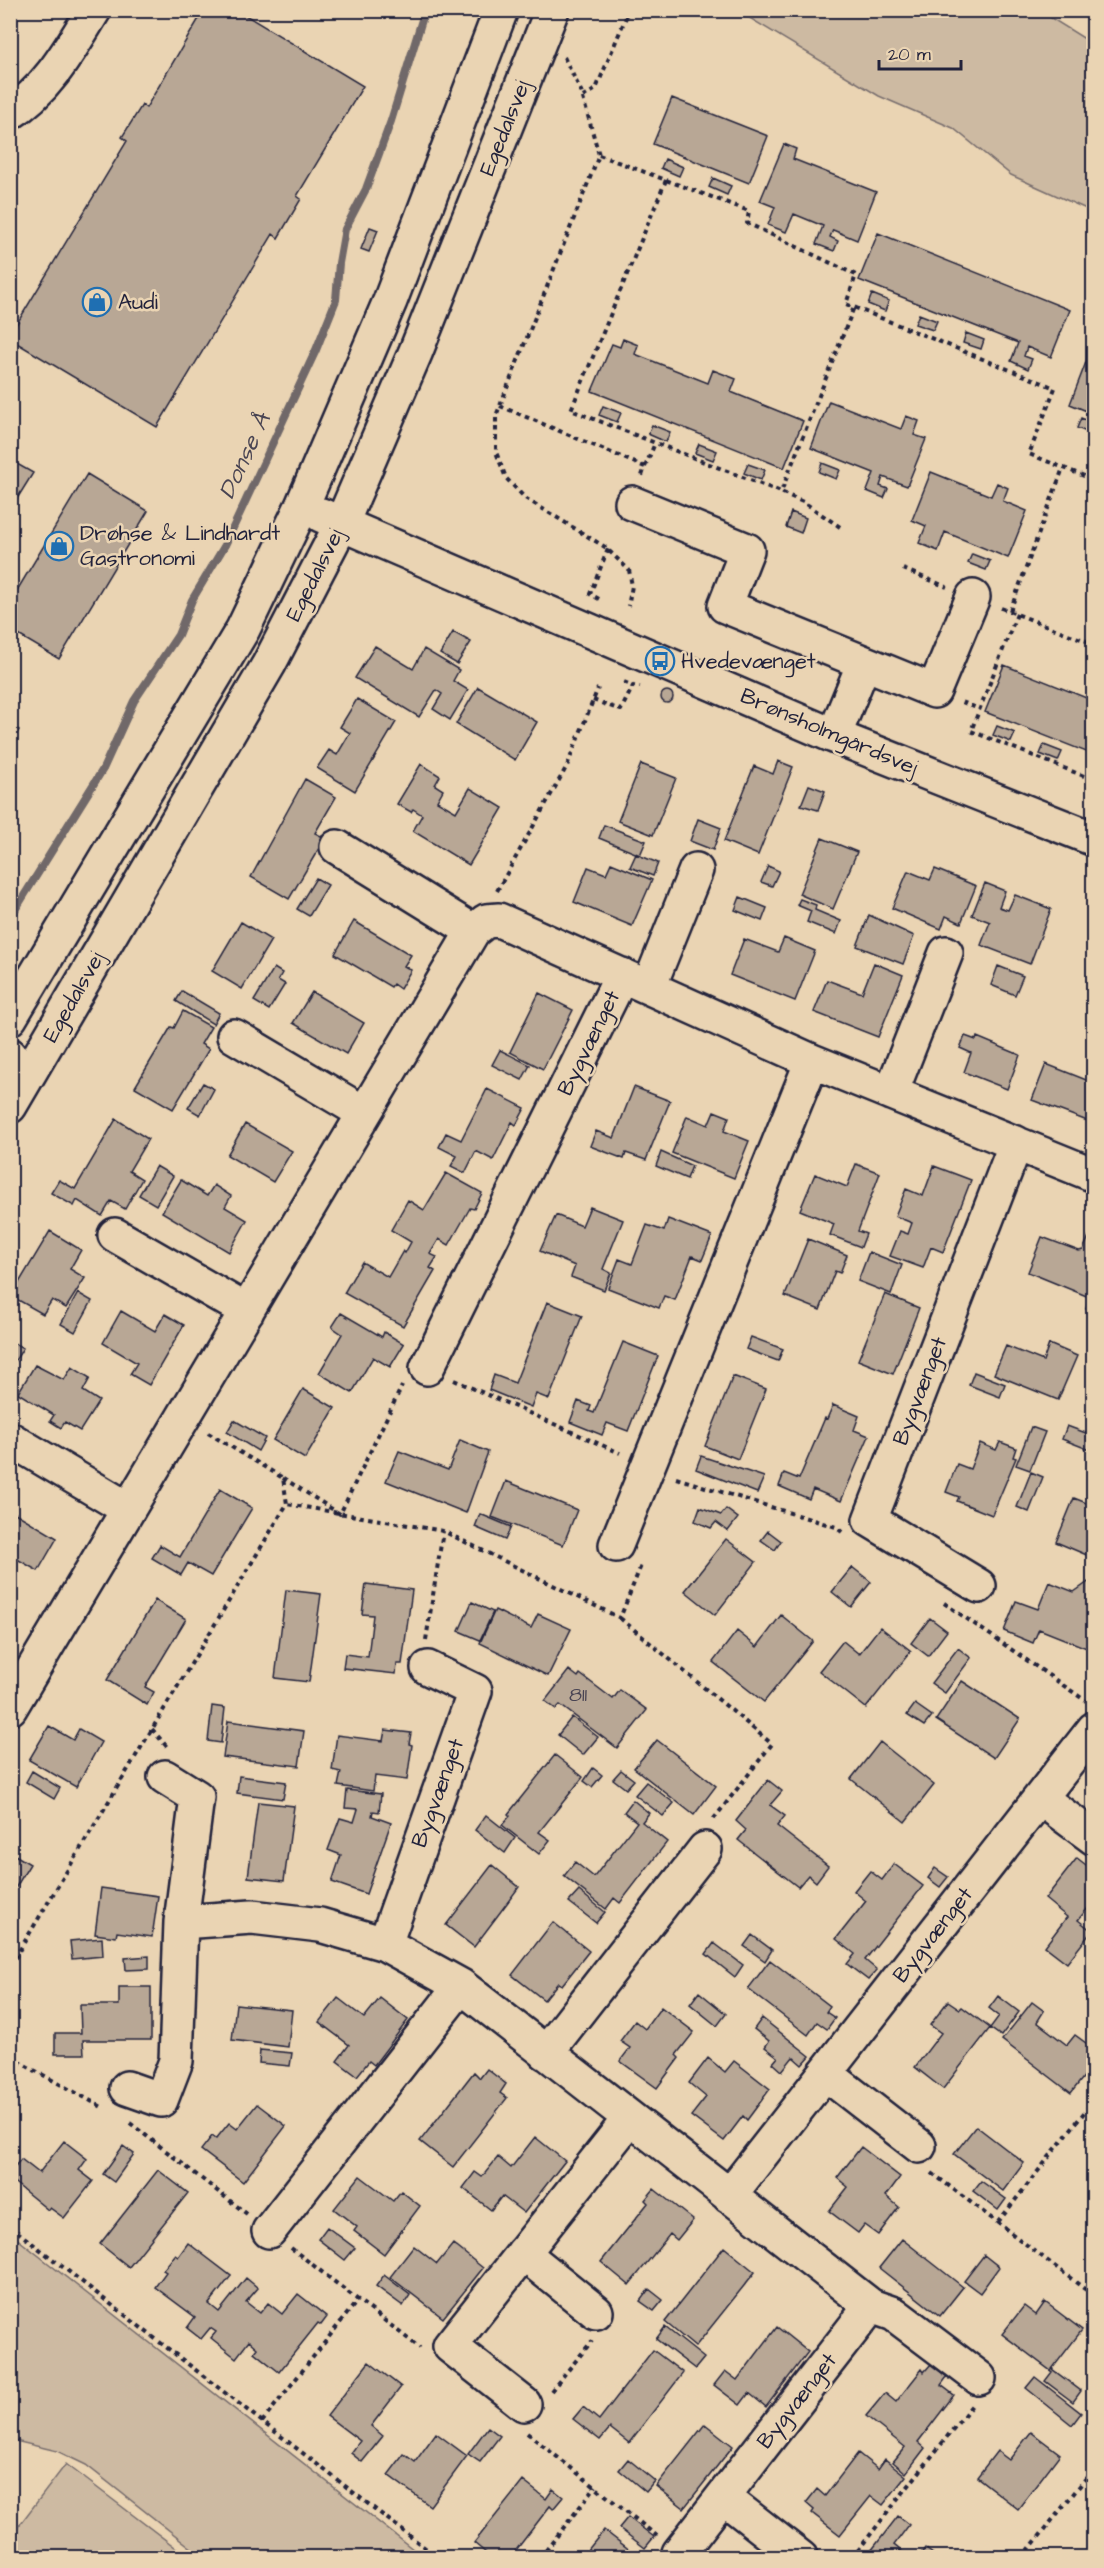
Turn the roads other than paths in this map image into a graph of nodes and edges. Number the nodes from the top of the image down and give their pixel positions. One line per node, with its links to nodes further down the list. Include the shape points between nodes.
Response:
1 (94, 10): 4 (street, via 48,78 32,97)
2 (501, 10): 6 (street, Egedalsvej, via 390,301)
3 (548, 20): 7 (street, Egedalsvej, via 416,351)
4 (10, 113)
5 (632, 503): 9 (street, via 747,550 725,606)
6 (302, 506): 7 (street, Brønsholmgårdsvej); 17 (street, Egedalsvej, via 243,629)
7 (341, 525): 10 (street, Brønsholmgårdsvej); 20 (street, Egedalsvej, via 269,664)
8 (973, 597): 9 (street, via 934,692)
9 (864, 663): 10 (street)
10 (834, 736): 11 (street, Brønsholmgårdsvej)
11 (1094, 840)
12 (337, 847): 14 (street, Bygvænget)
13 (696, 870): 16 (street, Bygvænget)
14 (479, 926): 16 (street, Bygvænget, via 500,920); 25 (street)
15 (946, 953): 23 (street)
16 (635, 981): 21 (street, Bygvænget); 30 (street, Bygvænget)
17 (10, 1018)
18 (10, 1035): 20 (street)
19 (234, 1036): 25 (street)
20 (26, 1054): 22 (street); 24 (street, Egedalsvej)
21 (812, 1061): 23 (street, Bygvænget); 33 (street, via 666,1477)
22 (10, 1066)
23 (891, 1093): 26 (street, Bygvænget)
24 (10, 1106)
25 (364, 1113): 29 (street)
26 (1016, 1143): 27 (street, Bygvænget); 34 (street, Bygvænget, via 870,1520)
27 (1094, 1175)
28 (116, 1235): 29 (street)
29 (247, 1311): 32 (street)
30 (427, 1368)
31 (10, 1439): 32 (street)
32 (128, 1509): 36 (street)
33 (631, 1549)
34 (979, 1586)
35 (428, 1668): 43 (street, Bygvænget, via 475,1691)
36 (12, 1703)
37 (1094, 1729): 39 (street, Bygvænget)
38 (165, 1777): 42 (street, via 197,1797)
39 (1040, 1798): 40 (street); 46 (street, Bygvænget)
40 (1094, 1838)
41 (705, 1849): 45 (street)
42 (181, 1922): 43 (street, via 263,1918 321,1925); 47 (street, via 176,2061 161,2100)
43 (385, 1944): 44 (street)
44 (461, 1986): 45 (street); 51 (street)
45 (546, 2053): 48 (street)
46 (825, 2073): 49 (street); 50 (street, Bygvænget)
47 (118, 2100)
48 (630, 2118): 50 (street); 52 (street)
49 (919, 2146)
50 (729, 2196): 53 (street)
51 (269, 2231)
52 (523, 2253): 54 (street); 56 (street, via 450,2346)
53 (871, 2306): 55 (street, via 894,2314); 57 (street, Bygvænget)
54 (596, 2312)
55 (979, 2378)
56 (524, 2404)
57 (723, 2497): 58 (street, Bygvænget); 59 (street)
58 (682, 2555)
59 (801, 2558)

